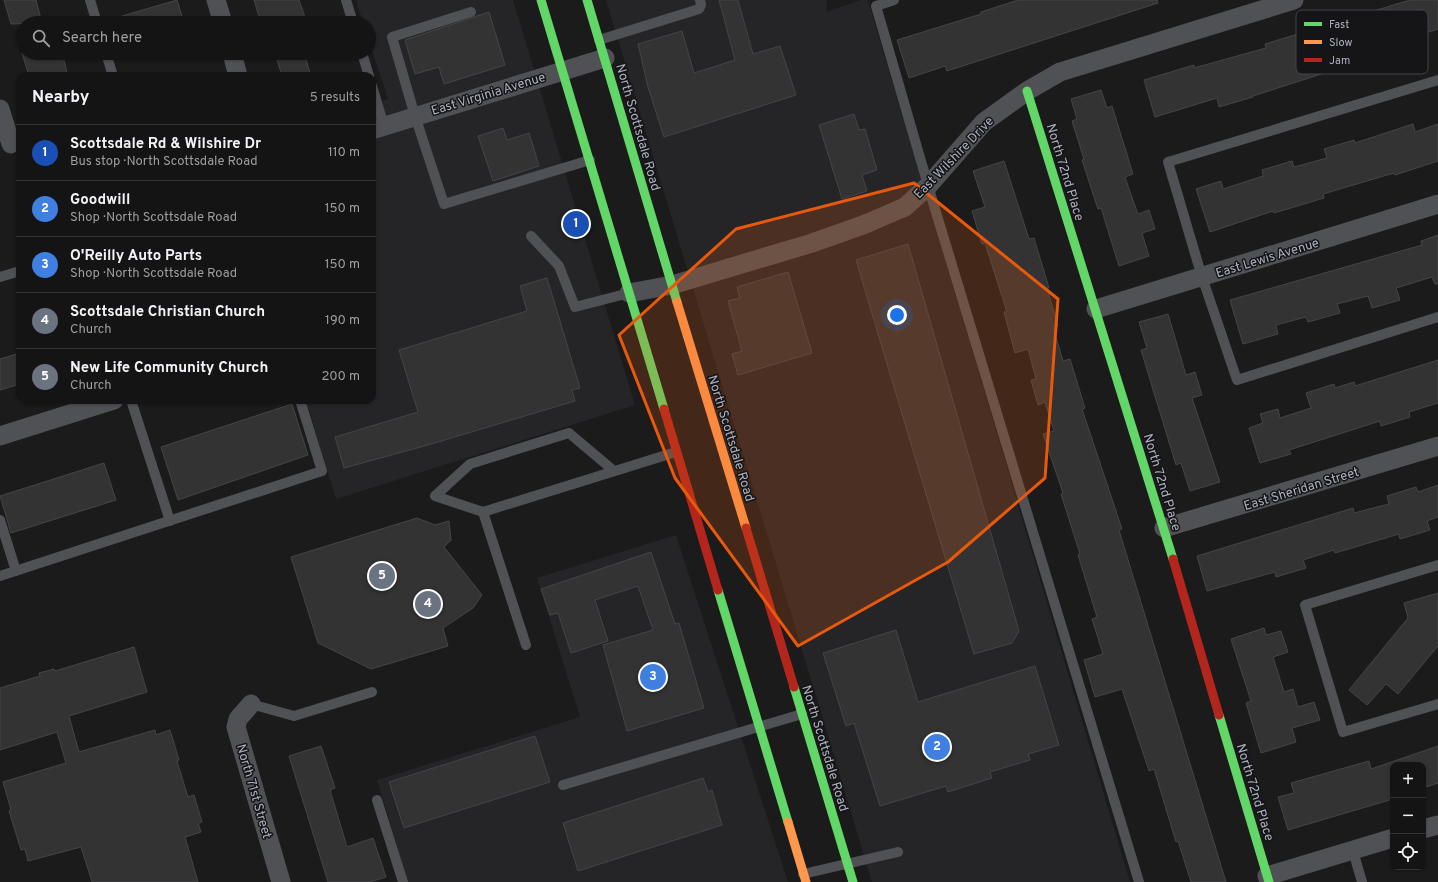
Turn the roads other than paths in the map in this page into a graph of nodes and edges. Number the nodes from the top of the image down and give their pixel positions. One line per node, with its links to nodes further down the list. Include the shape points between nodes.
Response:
1 (90, 0): 10 (lane)
2 (216, 0): 11 (street)
3 (346, 0): 12 (lane)
4 (541, 0): 18 (main road)
5 (587, 0): 13 (main road, North Scottsdale Road)
6 (700, 0): 13 (lane, via 699,10)
7 (894, 0): 30 (lane, via 876,6)
8 (1294, 0): 23 (street, East Wilshire Drive, via 1060,72)
9 (471, 12): 26 (lane, via 392,37)
10 (95, 16)
11 (220, 16)
12 (351, 16)
13 (599, 40): 14 (main road, North Scottsdale Road)
14 (605, 58): 18 (street, East Virginia Avenue); 36 (main road, North Scottsdale Road)
15 (108, 60): 19 (lane)
16 (232, 60): 20 (street)
17 (364, 60): 21 (lane)
18 (562, 70): 26 (street, East Virginia Avenue); 29 (main road)
19 (112, 72)
20 (232, 72)
21 (368, 72)
22 (1438, 80): 35 (lane, via 1168,162)
23 (1027, 91): 30 (street, East Wilshire Drive, via 984,122); 38 (main road, North 72nd Place)
24 (0, 109): 28 (street)
25 (376, 114): 27 (lane)
26 (415, 116): 27 (street, East Virginia Avenue); 29 (lane, via 444,204)
27 (378, 128)
28 (10, 144)
29 (590, 160): 37 (main road)
30 (928, 186): 36 (street, East Wilshire Drive, via 905,207 863,225); 73 (lane)
31 (1438, 204): 35 (street, East Lewis Avenue)
32 (531, 236): 37 (lane, via 559,266 575,308)
33 (16, 272): 34 (lane)
34 (0, 277)
35 (1202, 277): 38 (street, East Lewis Avenue); 39 (lane, via 1237,380)
36 (672, 285): 37 (street, East Wilshire Drive); 58 (main road, North Scottsdale Road)
37 (629, 293): 45 (main road)
38 (1096, 310): 50 (main road, North 72nd Place)
39 (1438, 318)
40 (101, 404): 43 (street)
41 (133, 404): 49 (lane)
42 (301, 404): 49 (lane, via 322,471)
43 (0, 436)
44 (1438, 446): 50 (street, East Sheridan Street)
45 (676, 452): 46 (lane); 59 (main road)
46 (614, 471): 47 (lane); 47 (lane, via 569,433 470,464 435,496)
47 (483, 512): 54 (lane)
48 (0, 520): 52 (lane)
49 (170, 521): 52 (lane)
50 (1164, 528): 69 (main road, North 72nd Place)
51 (1438, 565): 57 (lane, via 1305,605 1343,732)
52 (16, 571): 53 (lane)
53 (0, 576)
54 (526, 645)
55 (372, 692): 56 (lane, via 294,716)
56 (251, 704): 70 (street, North 71st Street, via 238,719 236,727)
57 (1438, 704)
58 (802, 714): 59 (lane); 67 (main road, North Scottsdale Road)
59 (759, 728): 60 (lane); 68 (main road)
60 (563, 785)
61 (377, 800): 71 (lane)
62 (1438, 825): 63 (street)
63 (1426, 828)
64 (1390, 839): 65 (street)
65 (1353, 851): 69 (street); 74 (lane)
66 (898, 852): 67 (lane)
67 (847, 863): 68 (lane); 72 (main road, North Scottsdale Road)
68 (805, 878)
69 (1268, 879)
70 (281, 882)
71 (403, 882)
72 (853, 882)
73 (1139, 882)
74 (1362, 882)

